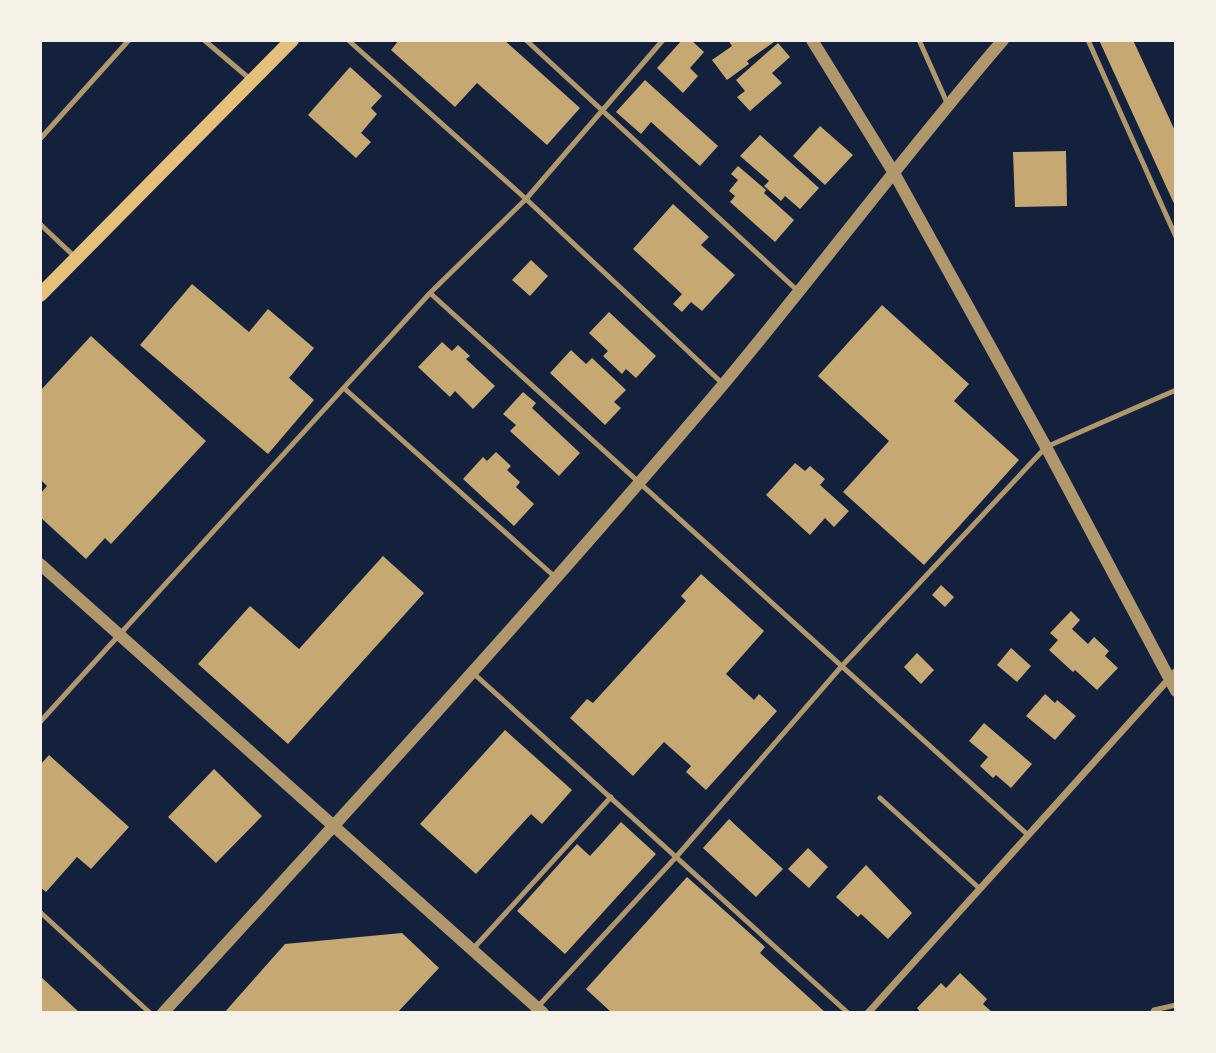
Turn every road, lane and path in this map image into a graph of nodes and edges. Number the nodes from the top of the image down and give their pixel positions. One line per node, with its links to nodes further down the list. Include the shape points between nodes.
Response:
1 (129, 40): 14 (lane)
2 (204, 40): 11 (lane)
3 (292, 40): 11 (main road)
4 (348, 40): 16 (lane)
5 (526, 40): 13 (lane)
6 (663, 40): 13 (lane)
7 (812, 40): 15 (street)
8 (919, 40): 12 (lane)
9 (1003, 40): 12 (street)
10 (1088, 40): 18 (lane)
11 (252, 81): 19 (main road)
12 (947, 105): 15 (street)
13 (603, 111): 16 (lane); 20 (lane)
14 (40, 139)
15 (894, 173): 20 (street); 26 (street)
16 (526, 199): 21 (lane); 23 (lane)
17 (40, 225): 19 (lane)
18 (1176, 237)
19 (76, 258): 22 (main road)
20 (799, 292): 23 (street)
21 (430, 293): 24 (lane); 27 (lane)
22 (40, 295)
23 (723, 384): 27 (street)
24 (345, 388): 29 (lane); 30 (lane)
25 (1176, 390): 26 (lane)
26 (1046, 447): 31 (lane); 33 (street)
27 (638, 484): 29 (street); 31 (lane)
28 (40, 564): 30 (street)
29 (557, 579): 32 (street)
30 (120, 634): 35 (lane); 38 (street)
31 (841, 667): 39 (lane); 40 (lane)
32 (472, 672): 36 (lane); 38 (street)
33 (1173, 674): 34 (street); 39 (street)
34 (1176, 691)
35 (40, 722)
36 (611, 797): 40 (lane); 43 (lane)
37 (880, 798): 41 (lane)
38 (335, 825): 43 (street); 47 (street)
39 (1027, 834): 41 (street)
40 (677, 856): 45 (lane); 48 (lane)
41 (979, 888): 49 (street)
42 (40, 912): 46 (lane)
43 (472, 950): 45 (street)
44 (1176, 1005): 50 (lane)
45 (537, 1011)
46 (150, 1013)
47 (163, 1013)
48 (848, 1013)
49 (868, 1013)
50 (1152, 1013)

